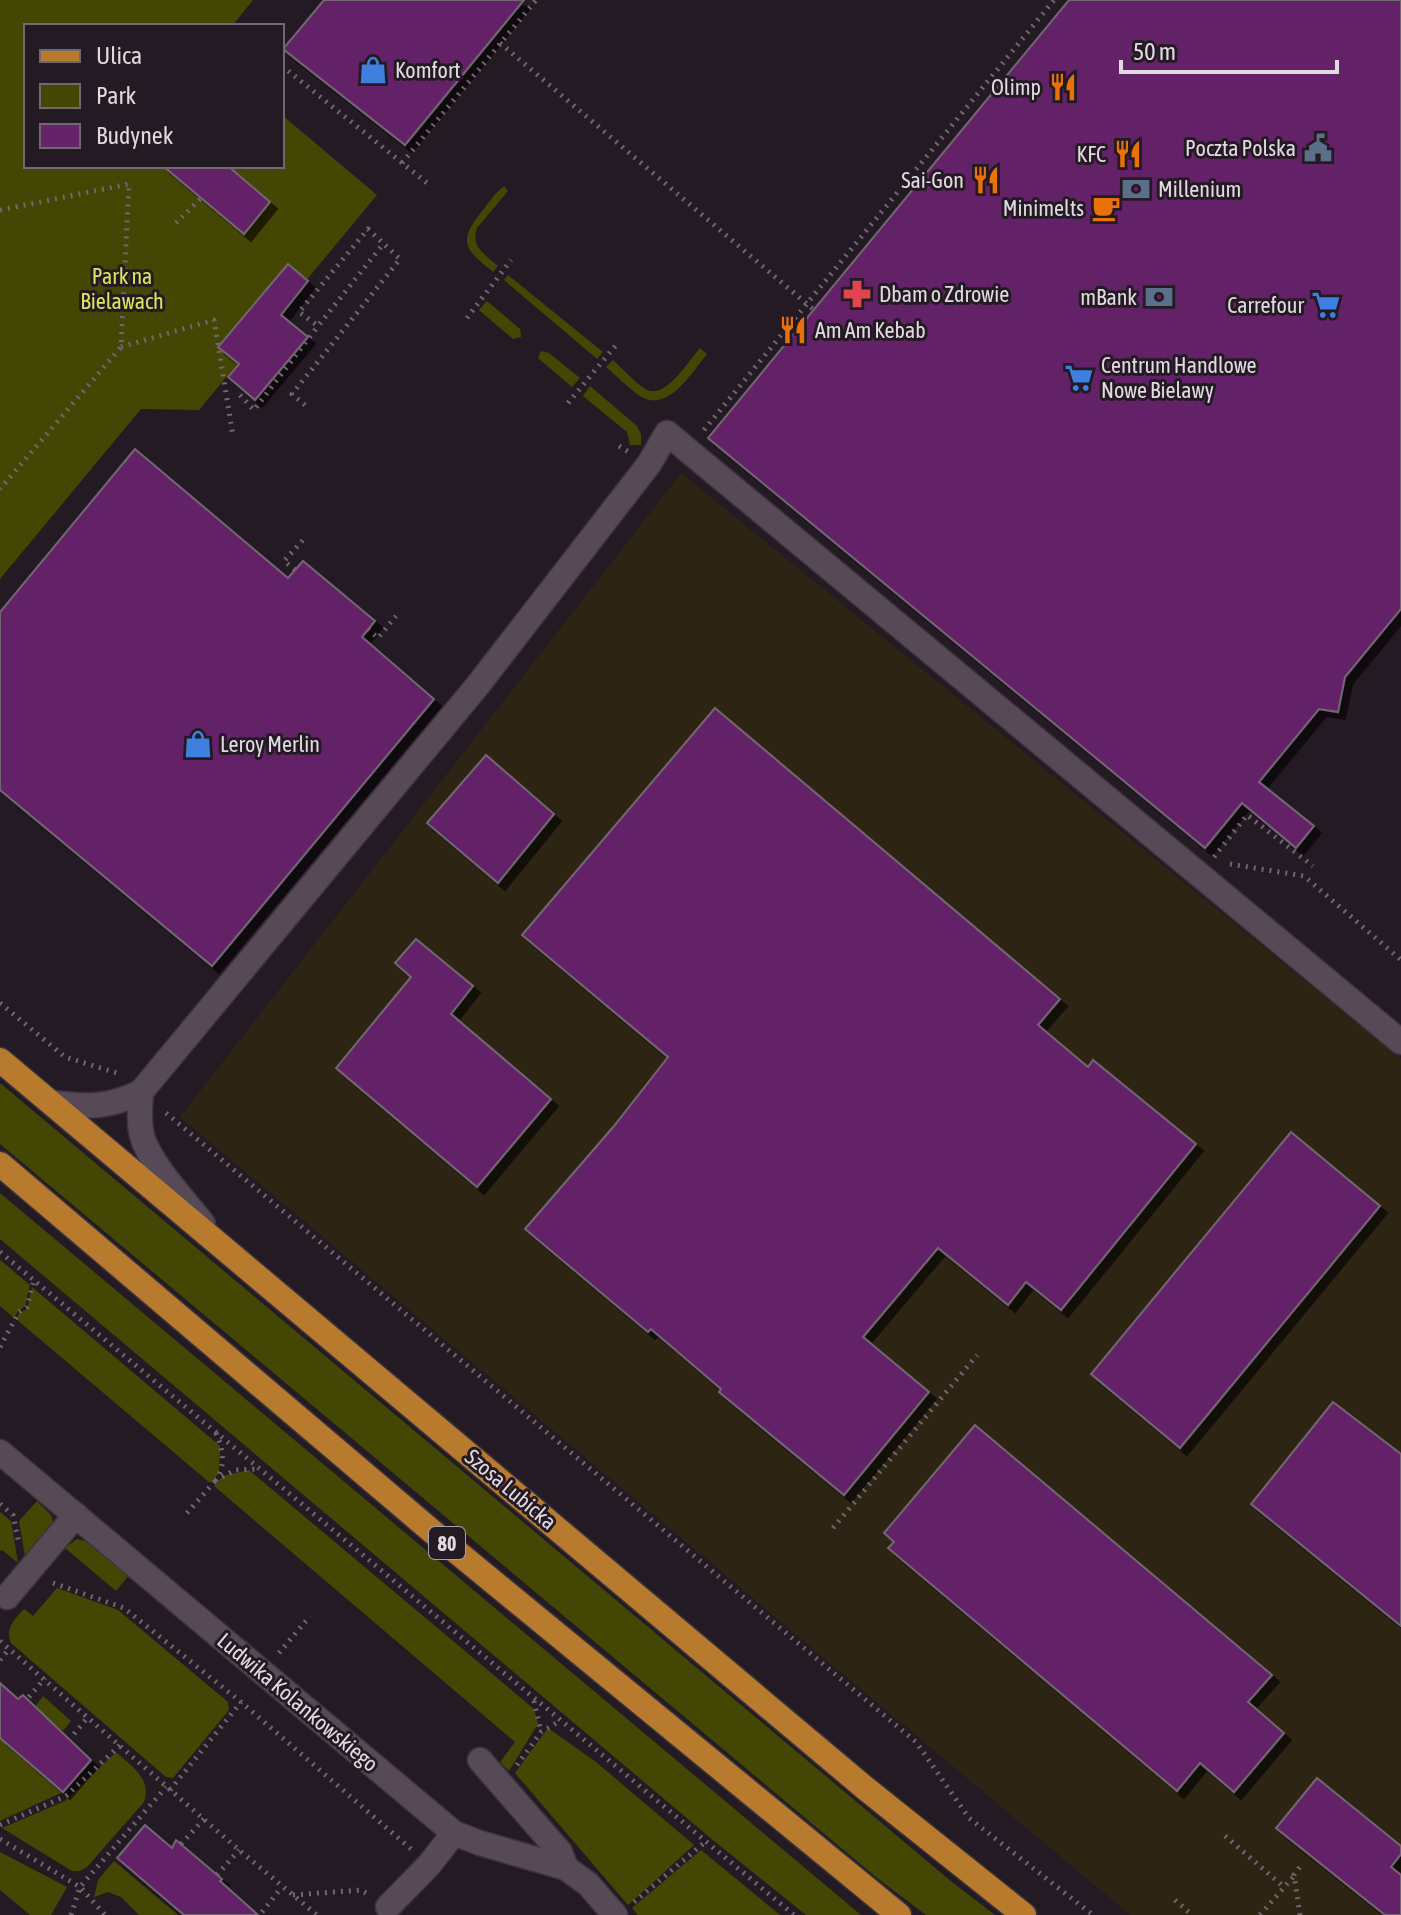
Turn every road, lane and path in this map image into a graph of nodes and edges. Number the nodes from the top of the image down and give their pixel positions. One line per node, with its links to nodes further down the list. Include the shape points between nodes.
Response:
1 (536, 0): 3 (path)
2 (1054, 0): 12 (path)
3 (500, 43): 5 (path); 12 (path)
4 (284, 68): 5 (path)
5 (402, 163): 6 (path)
6 (427, 183)
7 (201, 198): 9 (path)
8 (0, 210): 17 (path, via 129,184)
9 (176, 223)
10 (384, 243): 15 (path); 15 (path, via 368,229 299,312); 20 (path, via 400,259 292,394)
11 (511, 260): 14 (path)
12 (806, 304): 13 (path); 22 (path)
13 (814, 310)
14 (467, 318)
15 (318, 326): 18 (path, via 254,410)
16 (616, 345): 19 (path)
17 (121, 347): 21 (path, via 214,320); 23 (path)
18 (240, 395)
19 (568, 403)
20 (305, 405)
21 (233, 436)
22 (698, 437)
23 (0, 489)
24 (304, 539): 25 (path, via 284,561)
25 (295, 570)
26 (396, 616): 27 (path, via 378,638)
27 (368, 629)
28 (1313, 866): 29 (path, via 1247,815 1211,861 1304,876)
29 (1401, 960)
30 (0, 1003): 33 (path, via 65,1057)
31 (1401, 1042): 34 (street, via 667,433 649,464 478,685)
32 (0, 1060): 35 (main road, Szosa Lubicka)
33 (119, 1074)
34 (149, 1099): 35 (street, via 90,1107); 37 (street, via 139,1118 143,1140); 97 (path, via 916,1742 969,1818)
35 (53, 1103): 37 (main road, Szosa Lubicka)
36 (0, 1164): 95 (main road, 80, via 441,1539)
37 (216, 1241): 96 (main road, Szosa Lubicka, via 865,1788)
38 (0, 1252): 39 (path)
39 (34, 1280): 40 (path, via 27,1307); 42 (path)
40 (0, 1347)
41 (977, 1355): 50 (path)
42 (216, 1432): 44 (path); 45 (path, via 223,1456)
43 (0, 1452): 49 (street, Ludwika Kolankowskiego)
44 (259, 1469): 45 (path, via 235,1470); 60 (path)
45 (216, 1480): 47 (path)
46 (0, 1504): 48 (path)
47 (187, 1513)
48 (13, 1515)
49 (76, 1515): 51 (street); 57 (street, Ludwika Kolankowskiego)
50 (833, 1528)
51 (32, 1567): 52 (street); 61 (path, via 58,1587 124,1608)
52 (7, 1597)
53 (310, 1616): 57 (path)
54 (0, 1641): 55 (path)
55 (9, 1649): 56 (path); 58 (path)
56 (0, 1660)
57 (263, 1672): 72 (street, Ludwika Kolankowskiego)
58 (45, 1678): 59 (path); 62 (path)
59 (29, 1697)
60 (534, 1699): 63 (path); 64 (path)
61 (241, 1702): 69 (path); 79 (path)
62 (88, 1717): 65 (path); 66 (path)
63 (560, 1721): 64 (path); 75 (path)
64 (541, 1732): 68 (path)
65 (74, 1734)
66 (120, 1745): 69 (path); 71 (path, via 66,1796)
67 (480, 1760): 68 (street)
68 (502, 1786): 80 (street, via 560,1852)
69 (168, 1788): 70 (path); 83 (path)
70 (204, 1819): 76 (path); 77 (path)
71 (0, 1825)
72 (454, 1833): 79 (street); 80 (street, Ludwika Kolankowskiego)
73 (1225, 1836): 85 (path)
74 (0, 1839): 83 (path)
75 (704, 1843): 89 (path); 94 (path)
76 (181, 1844)
77 (239, 1850): 81 (path); 84 (path)
78 (1302, 1864): 82 (path)
79 (429, 1865): 88 (street)
80 (566, 1868): 89 (street, Ludwika Kolankowskiego)
81 (217, 1875)
82 (1294, 1875): 85 (path); 100 (path)
83 (80, 1887): 91 (path); 92 (path)
84 (282, 1887): 86 (path); 90 (path)
85 (1284, 1887): 99 (path)
86 (292, 1895): 88 (path, via 361,1890); 93 (path)
87 (1175, 1900): 98 (path)
88 (388, 1907)
89 (622, 1910)
90 (262, 1912)
91 (71, 1915)
92 (105, 1915)
93 (317, 1915)
94 (794, 1915)
95 (899, 1915)
96 (1024, 1915)
97 (1093, 1915)
98 (1192, 1915)
99 (1260, 1915)
100 (1300, 1915)

